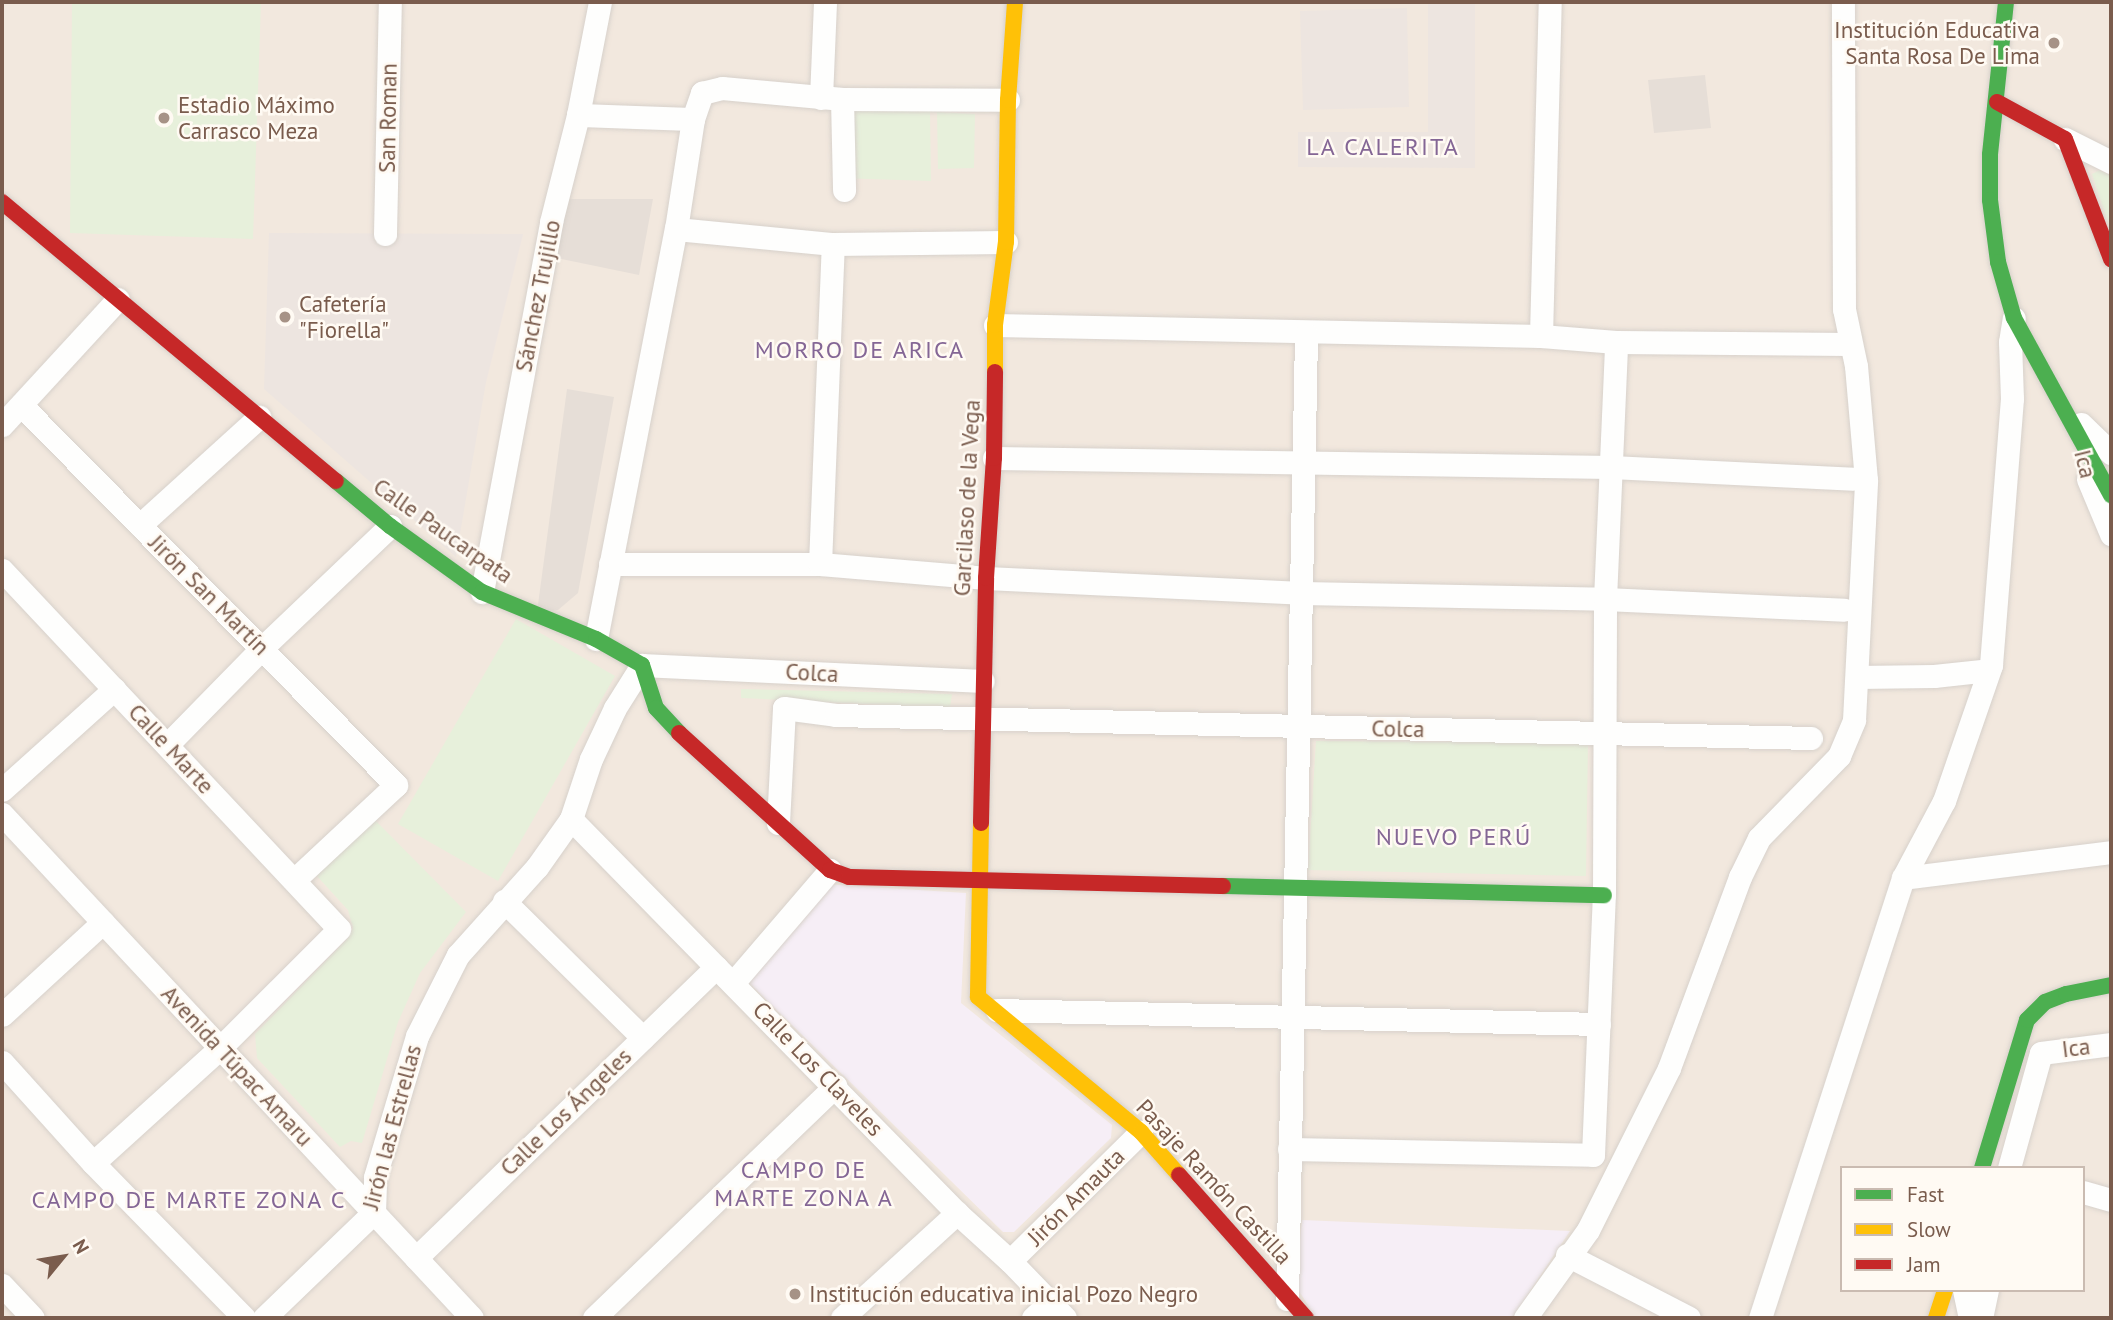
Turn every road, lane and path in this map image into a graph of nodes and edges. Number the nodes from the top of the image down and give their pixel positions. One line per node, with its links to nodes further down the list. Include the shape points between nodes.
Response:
1 (390, 2): 18 (street, San Roman)
2 (600, 2): 11 (street, Sánchez Trujillo)
3 (825, 2): 8 (street)
4 (1015, 2): 9 (street, Garcilaso de la Vega)
5 (1550, 2): 26 (street)
6 (1843, 2): 28 (street, via 1844,309)
7 (2006, 2): 10 (street)
8 (832, 98): 9 (street); 12 (street, via 722,88 702,93); 15 (street)
9 (1008, 100): 19 (street, Garcilaso de la Vega)
10 (1997, 102): 13 (street); 23 (street, via 1990,200 1998,262)
11 (578, 115): 12 (street); 47 (street, Sánchez Trujillo, via 551,222)
12 (693, 119): 17 (street)
13 (2065, 139): 14 (street); 21 (street)
14 (2111, 162)
15 (844, 190)
16 (2, 202): 22 (street, Calle Paucarpata)
17 (676, 229): 20 (street); 43 (street)
18 (385, 234)
19 (1006, 242): 20 (street); 24 (street, Garcilaso de la Vega)
20 (833, 244): 44 (street)
21 (2111, 259)
22 (118, 299): 29 (street); 31 (street, Calle Paucarpata)
23 (2014, 318): 30 (street); 54 (street, via 2012,399)
24 (995, 325): 25 (street); 35 (street, Garcilaso de la Vega)
25 (1306, 334): 26 (street); 36 (street)
26 (1541, 337): 27 (street)
27 (1616, 342): 28 (street); 37 (street)
28 (1849, 344): 55 (street, via 1856,366 1866,480)
29 (21, 405): 32 (street); 40 (street, Jirón San Martín)
30 (2066, 411): 33 (street); 34 (street)
31 (259, 417): 40 (street); 41 (street, Calle Paucarpata)
32 (2, 425)
33 (2078, 432): 39 (street); 42 (street, Ica, via 2088,479)
34 (2111, 453)
35 (994, 458): 36 (street); 46 (street, Garcilaso de la Vega)
36 (1304, 462): 37 (street); 48 (street)
37 (1611, 467): 38 (street); 49 (street)
38 (1853, 479)
39 (2111, 495)
40 (140, 525): 52 (street, Jirón San Martín)
41 (390, 527): 47 (street, Calle Paucarpata); 52 (street)
42 (2111, 534)
43 (610, 564): 44 (street); 51 (street)
44 (820, 564): 46 (street)
45 (2, 569): 57 (street, Calle Marte)
46 (986, 578): 48 (street); 56 (street, Garcilaso de la Vega)
47 (482, 592): 51 (street, Calle Paucarpata)
48 (1302, 593): 49 (street); 59 (street)
49 (1605, 600): 50 (street); 60 (street)
50 (1844, 610)
51 (596, 639): 53 (street, Calle Paucarpata)
52 (262, 648): 62 (street); 71 (street, Jirón San Martín, via 396,785)
53 (642, 665): 56 (street, Colca); 65 (street, Jirón las Estrellas, via 591,759); 66 (street, via 656,708 687,742)
54 (1989, 670): 55 (street); 69 (street, via 1944,801)
55 (1857, 677): 98 (street, via 1854,720 1839,756 1759,838 1669,1068 1588,1230)
56 (983, 681): 58 (street, Garcilaso de la Vega)
57 (114, 689): 62 (street, Calle Marte); 63 (street)
58 (985, 719): 59 (street, Colca); 66 (street, Colca, via 836,715 784,708); 70 (street, Garcilaso de la Vega)
59 (1300, 727): 60 (street, Colca); 72 (street)
60 (1605, 734): 61 (street, Colca); 73 (street)
61 (1811, 738)
62 (167, 745): 71 (street, Calle Marte)
63 (2, 790)
64 (2, 814): 75 (street, Avenida Túpac Amaru)
65 (571, 819): 74 (street, Jirón las Estrellas, via 537,867); 76 (street, Calle Los Claveles)
66 (778, 822): 68 (street)
67 (2111, 852): 69 (street)
68 (830, 870): 70 (street, via 849,877); 77 (street)
69 (1903, 878): 118 (street)
70 (982, 879): 72 (street); 79 (street, Garcilaso de la Vega)
71 (294, 880): 86 (street, Calle Marte, via 340,929)
72 (1297, 886): 73 (street); 82 (street)
73 (1604, 895): 83 (street)
74 (504, 901): 84 (street); 96 (street, Jirón las Estrellas, via 458,955 417,1036 375,1178)
75 (103, 922): 81 (street); 86 (street, Avenida Túpac Amaru)
76 (716, 967): 77 (street, Calle Los Claveles); 84 (street, Calle Los Ángeles)
77 (733, 983): 88 (street, Calle Los Claveles)
78 (2111, 985): 92 (street, via 2045,1002 2027,1020)
79 (978, 997): 80 (street, Pasaje Ramón Castilla)
80 (997, 1010): 82 (street); 89 (street, Pasaje Ramón Castilla)
81 (2, 1015)
82 (1291, 1017): 83 (street); 90 (street)
83 (1599, 1024): 90 (street, via 1593,1154)
84 (643, 1038): 99 (street, Calle Los Ángeles)
85 (2111, 1044): 93 (street, Ica, via 2041,1053)
86 (220, 1048): 91 (street); 96 (street, Avenida Túpac Amaru)
87 (2, 1062): 91 (street)
88 (835, 1086): 97 (street, Calle Los Claveles); 111 (street)
89 (1141, 1132): 100 (street, Jirón Amauta); 102 (street, Pasaje Ramón Castilla)
90 (1289, 1149): 102 (street)
91 (93, 1163): 108 (street)
92 (1983, 1166)
93 (2010, 1166)
94 (2085, 1193): 95 (street)
95 (2111, 1200)
96 (374, 1212): 99 (street, Avenida Túpac Amaru); 109 (street, Jirón las Estrellas)
97 (957, 1213): 100 (street, Calle Los Claveles); 112 (street)
98 (1567, 1255): 116 (street); 117 (street)
99 (416, 1258): 110 (street, Avenida Túpac Amaru)
100 (1010, 1261): 106 (street, Calle Los Claveles)
101 (2, 1285): 107 (street)
102 (1285, 1292): 114 (street); 115 (street, Pasaje Ramón Castilla)
103 (1944, 1292): 119 (street)
104 (1964, 1292): 120 (street)
105 (1987, 1292): 121 (street)
106 (1057, 1310): 113 (street)
107 (33, 1318)
108 (244, 1318)
109 (264, 1318)
110 (472, 1318)
111 (594, 1318)
112 (842, 1318)
113 (1033, 1318)
114 (1288, 1318)
115 (1306, 1318)
116 (1525, 1318)
117 (1689, 1318)
118 (1760, 1318)
119 (1936, 1318)
120 (1970, 1318)
121 (1981, 1318)

